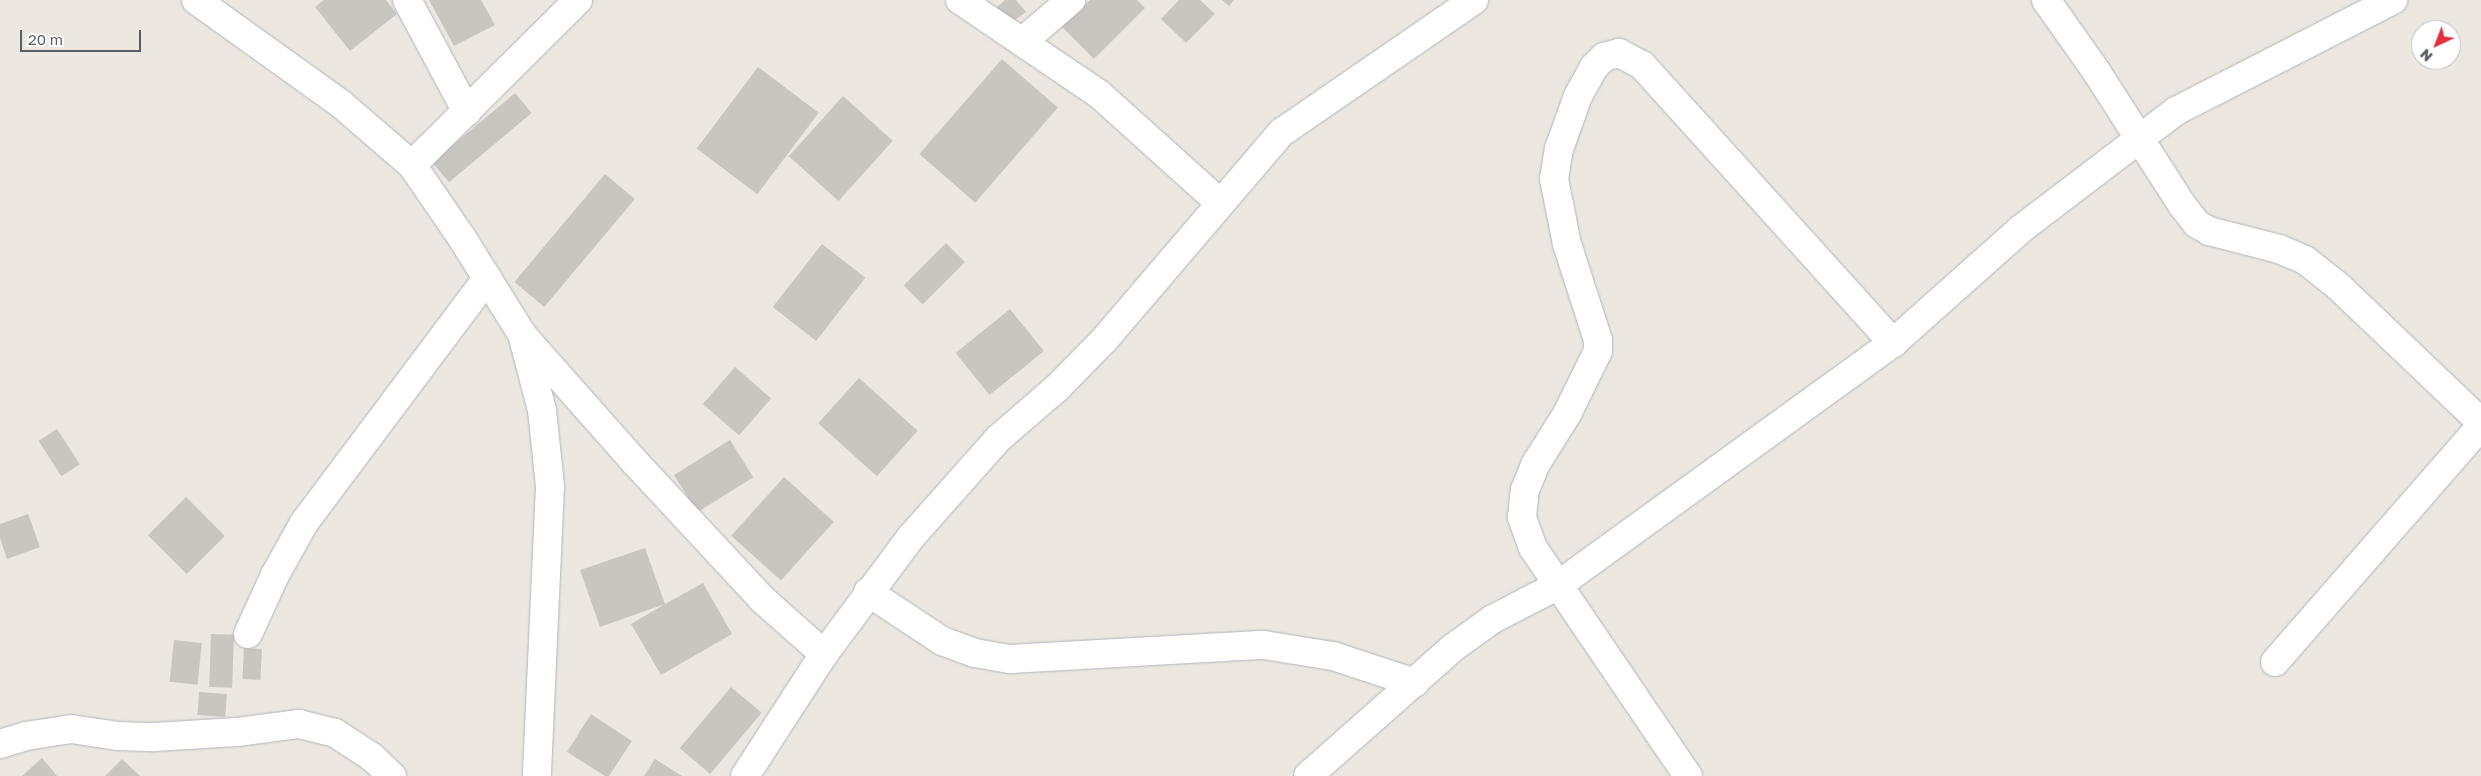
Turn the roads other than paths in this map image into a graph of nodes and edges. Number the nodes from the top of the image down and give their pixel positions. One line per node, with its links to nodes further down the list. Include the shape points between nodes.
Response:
1 (196, 0): 12 (street, via 341,104)
2 (407, 0): 10 (street)
3 (578, 0): 10 (street)
4 (960, 0): 9 (street)
5 (1071, 0): 9 (street)
6 (1474, 0): 13 (street, via 1282,132)
7 (2046, 0): 11 (street)
8 (2393, 0): 11 (street, via 2176,111)
9 (1022, 42): 13 (street, via 1099,94)
10 (467, 112): 12 (street)
11 (2139, 138): 16 (street, via 2021,229); 17 (street, via 2197,224 2209,231 2279,249 2306,260 2345,292)
12 (412, 166): 14 (street)
13 (1220, 203): 20 (street, via 1106,339 1057,388 999,438 911,537)
14 (487, 278): 15 (street); 21 (street, via 304,523)
15 (522, 334): 22 (street, via 762,600); 27 (street, via 542,410 550,486)
16 (1893, 343): 19 (street); 19 (street, via 1642,65 1618,53 1604,56 1578,96 1559,149 1554,179 1567,244 1598,340 1598,351 1567,414 1535,465 1525,490 1522,517 1533,548)
17 (2481, 422)
18 (2481, 426): 23 (street)
19 (1557, 586): 24 (street, via 1493,619 1454,647); 30 (street)
20 (868, 592): 22 (street); 24 (street, via 942,641 1010,659 1264,645 1333,656)
21 (248, 634)
22 (824, 654): 28 (street)
23 (2275, 662)
24 (1415, 683): 29 (street)
25 (0, 744): 26 (street, via 71,729 154,737 299,724 335,734 372,757)
26 (392, 776)
27 (537, 776)
28 (745, 776)
29 (1308, 776)
30 (1688, 776)

